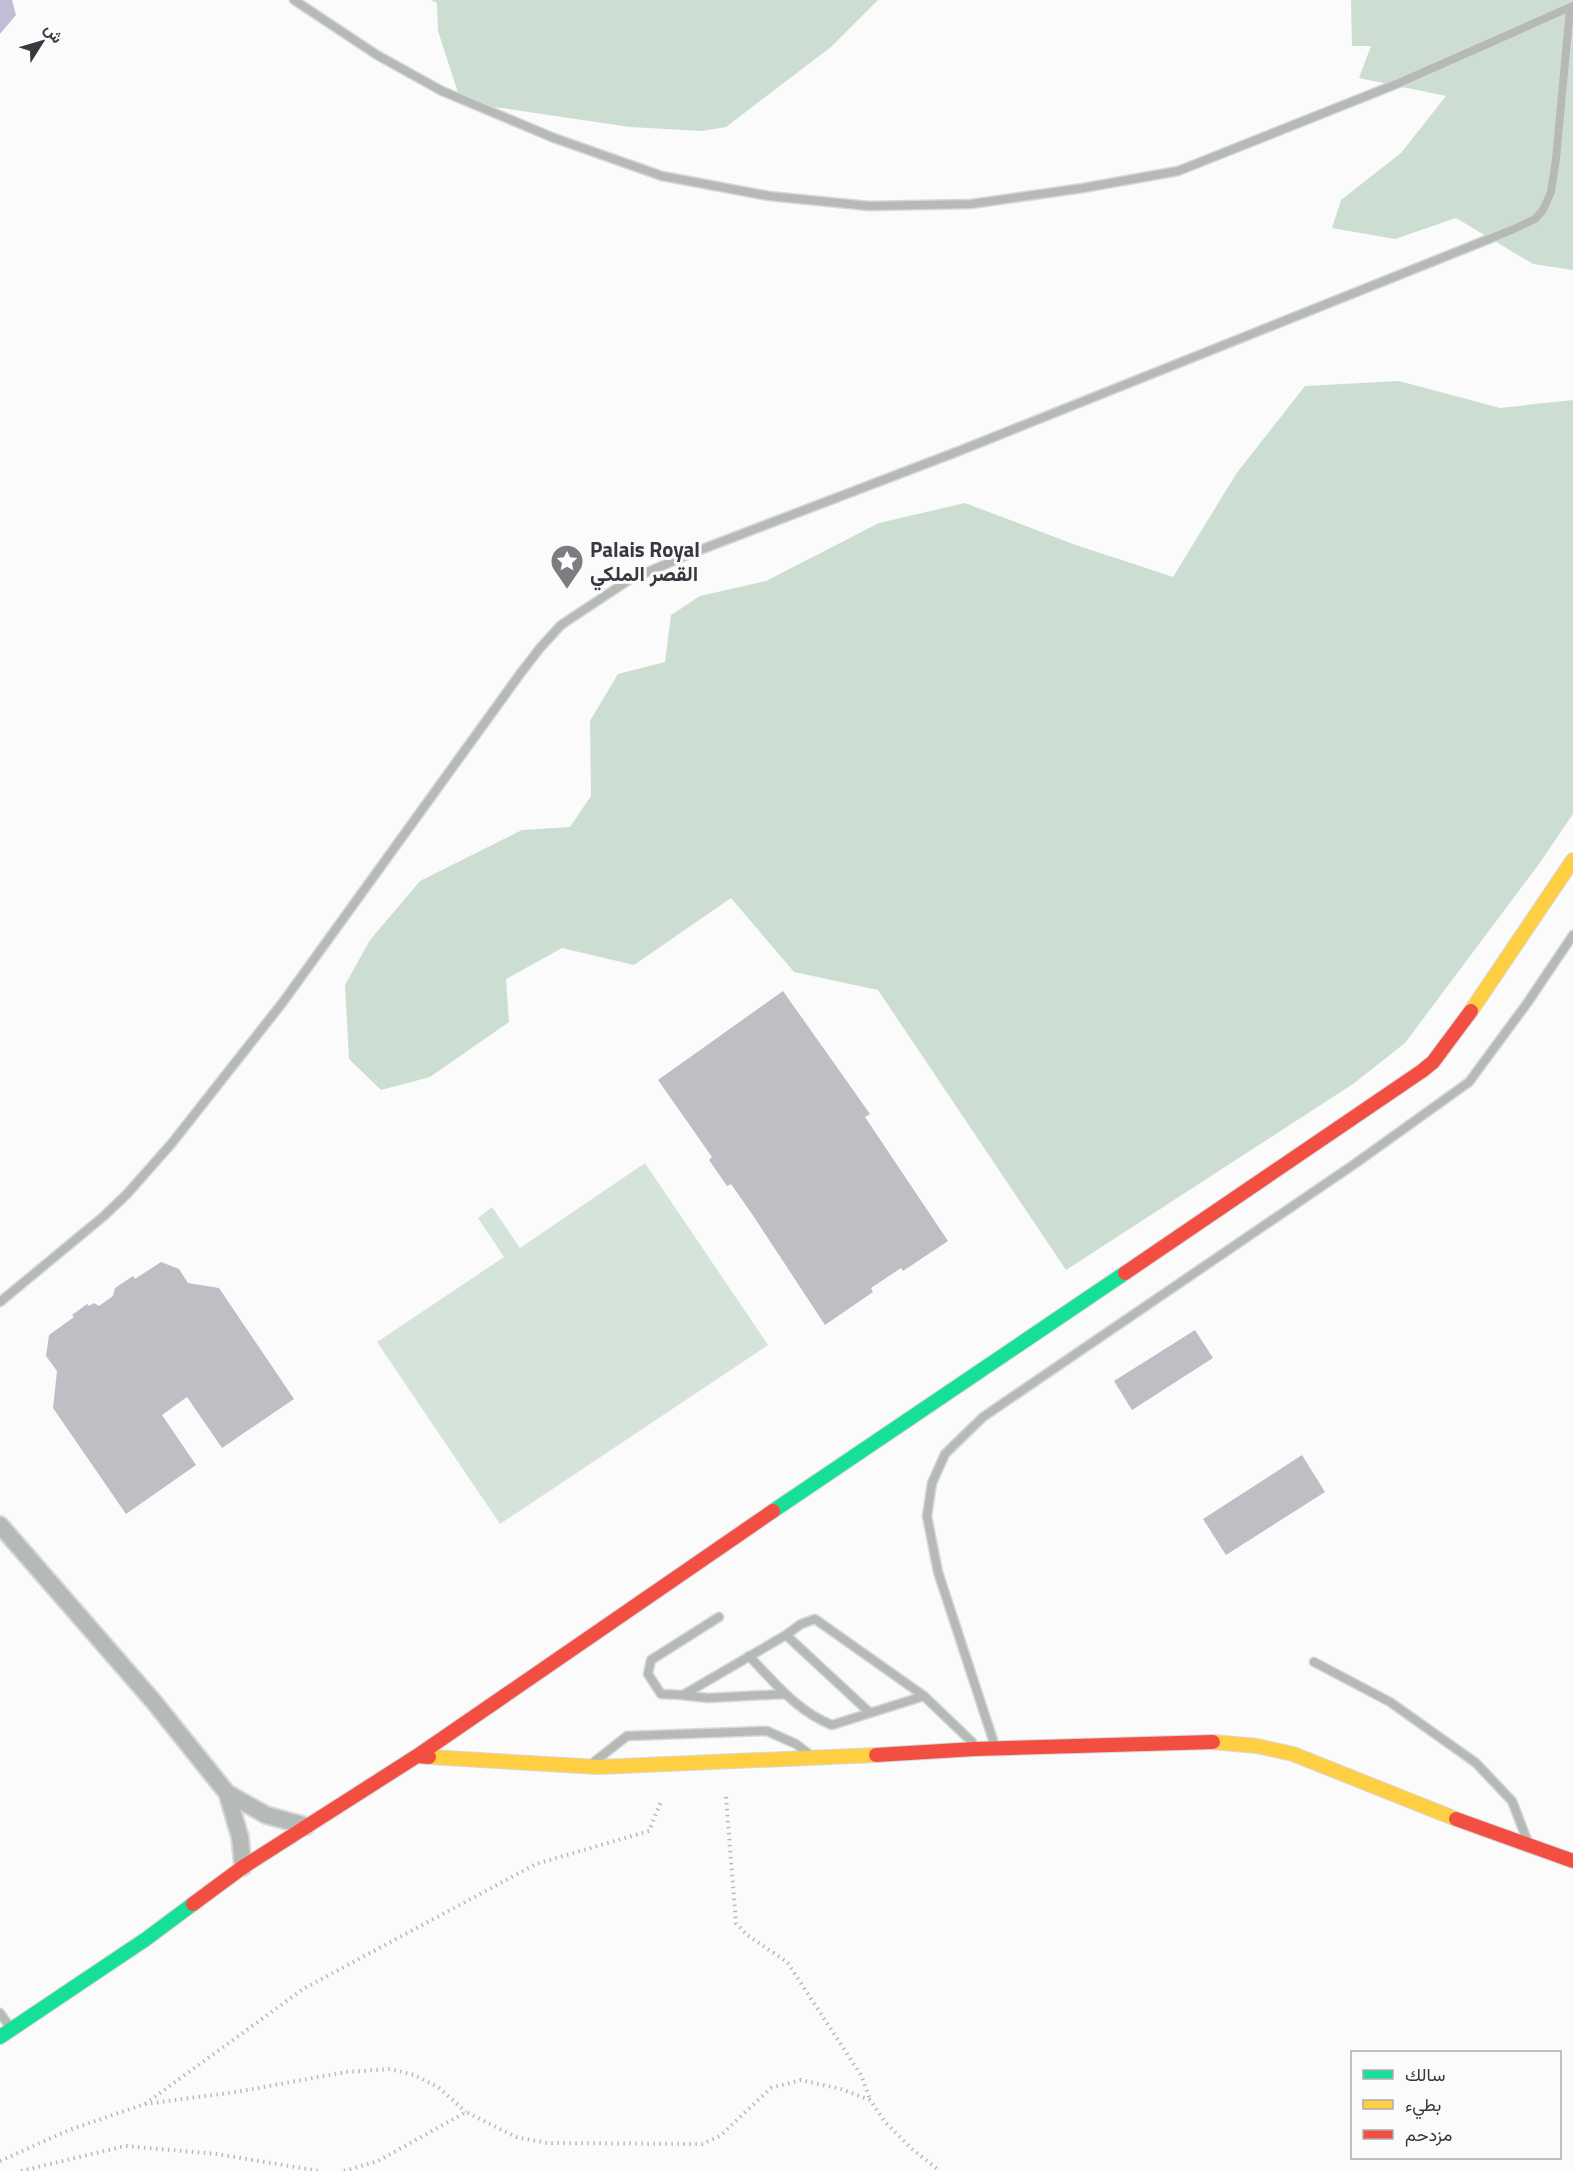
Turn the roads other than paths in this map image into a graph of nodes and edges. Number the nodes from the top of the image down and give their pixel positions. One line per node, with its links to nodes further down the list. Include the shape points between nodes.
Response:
1 (294, 0): 2 (lane, via 377,55 442,91 554,138 662,176 769,196 869,206 971,204 1178,171 1399,83)
2 (1572, 7): 5 (lane, via 1551,192 1535,219 959,451 692,553 629,580 561,625 520,674 283,1002 172,1143 104,1216)
3 (1573, 860): 17 (street, via 1455,1035 1422,1071)
4 (1573, 935): 16 (lane, via 1470,1082 982,1418 945,1454 932,1483 927,1516 938,1572)
5 (0, 1302)
6 (0, 1525): 20 (street, via 154,1702)
7 (719, 1617): 12 (lane, via 651,1660 648,1674 657,1689 661,1694)
8 (786, 1635): 9 (lane); 13 (lane, via 815,1619); 14 (lane)
9 (749, 1656): 11 (lane); 12 (lane, via 683,1695)
10 (1314, 1662): 22 (lane, via 1390,1702 1476,1763 1512,1801)
11 (784, 1694): 12 (lane, via 708,1698); 14 (lane, via 818,1720 832,1725)
12 (675, 1695)
13 (924, 1696): 14 (lane); 15 (lane)
14 (869, 1712)
15 (975, 1749): 16 (street); 18 (street)
16 (996, 1750): 22 (street, via 1218,1742 1257,1746 1293,1754)
17 (417, 1756): 19 (street); 21 (street)
18 (815, 1758): 19 (street); 19 (lane, via 767,1731 627,1736)
19 (590, 1766)
20 (227, 1793): 21 (street, via 266,1815); 24 (street, via 240,1837)
21 (306, 1826): 24 (street)
22 (1529, 1846): 23 (street)
23 (1573, 1861)
24 (243, 1867): 26 (street, via 147,1939)
25 (0, 2013): 26 (lane)
26 (6, 2034)

